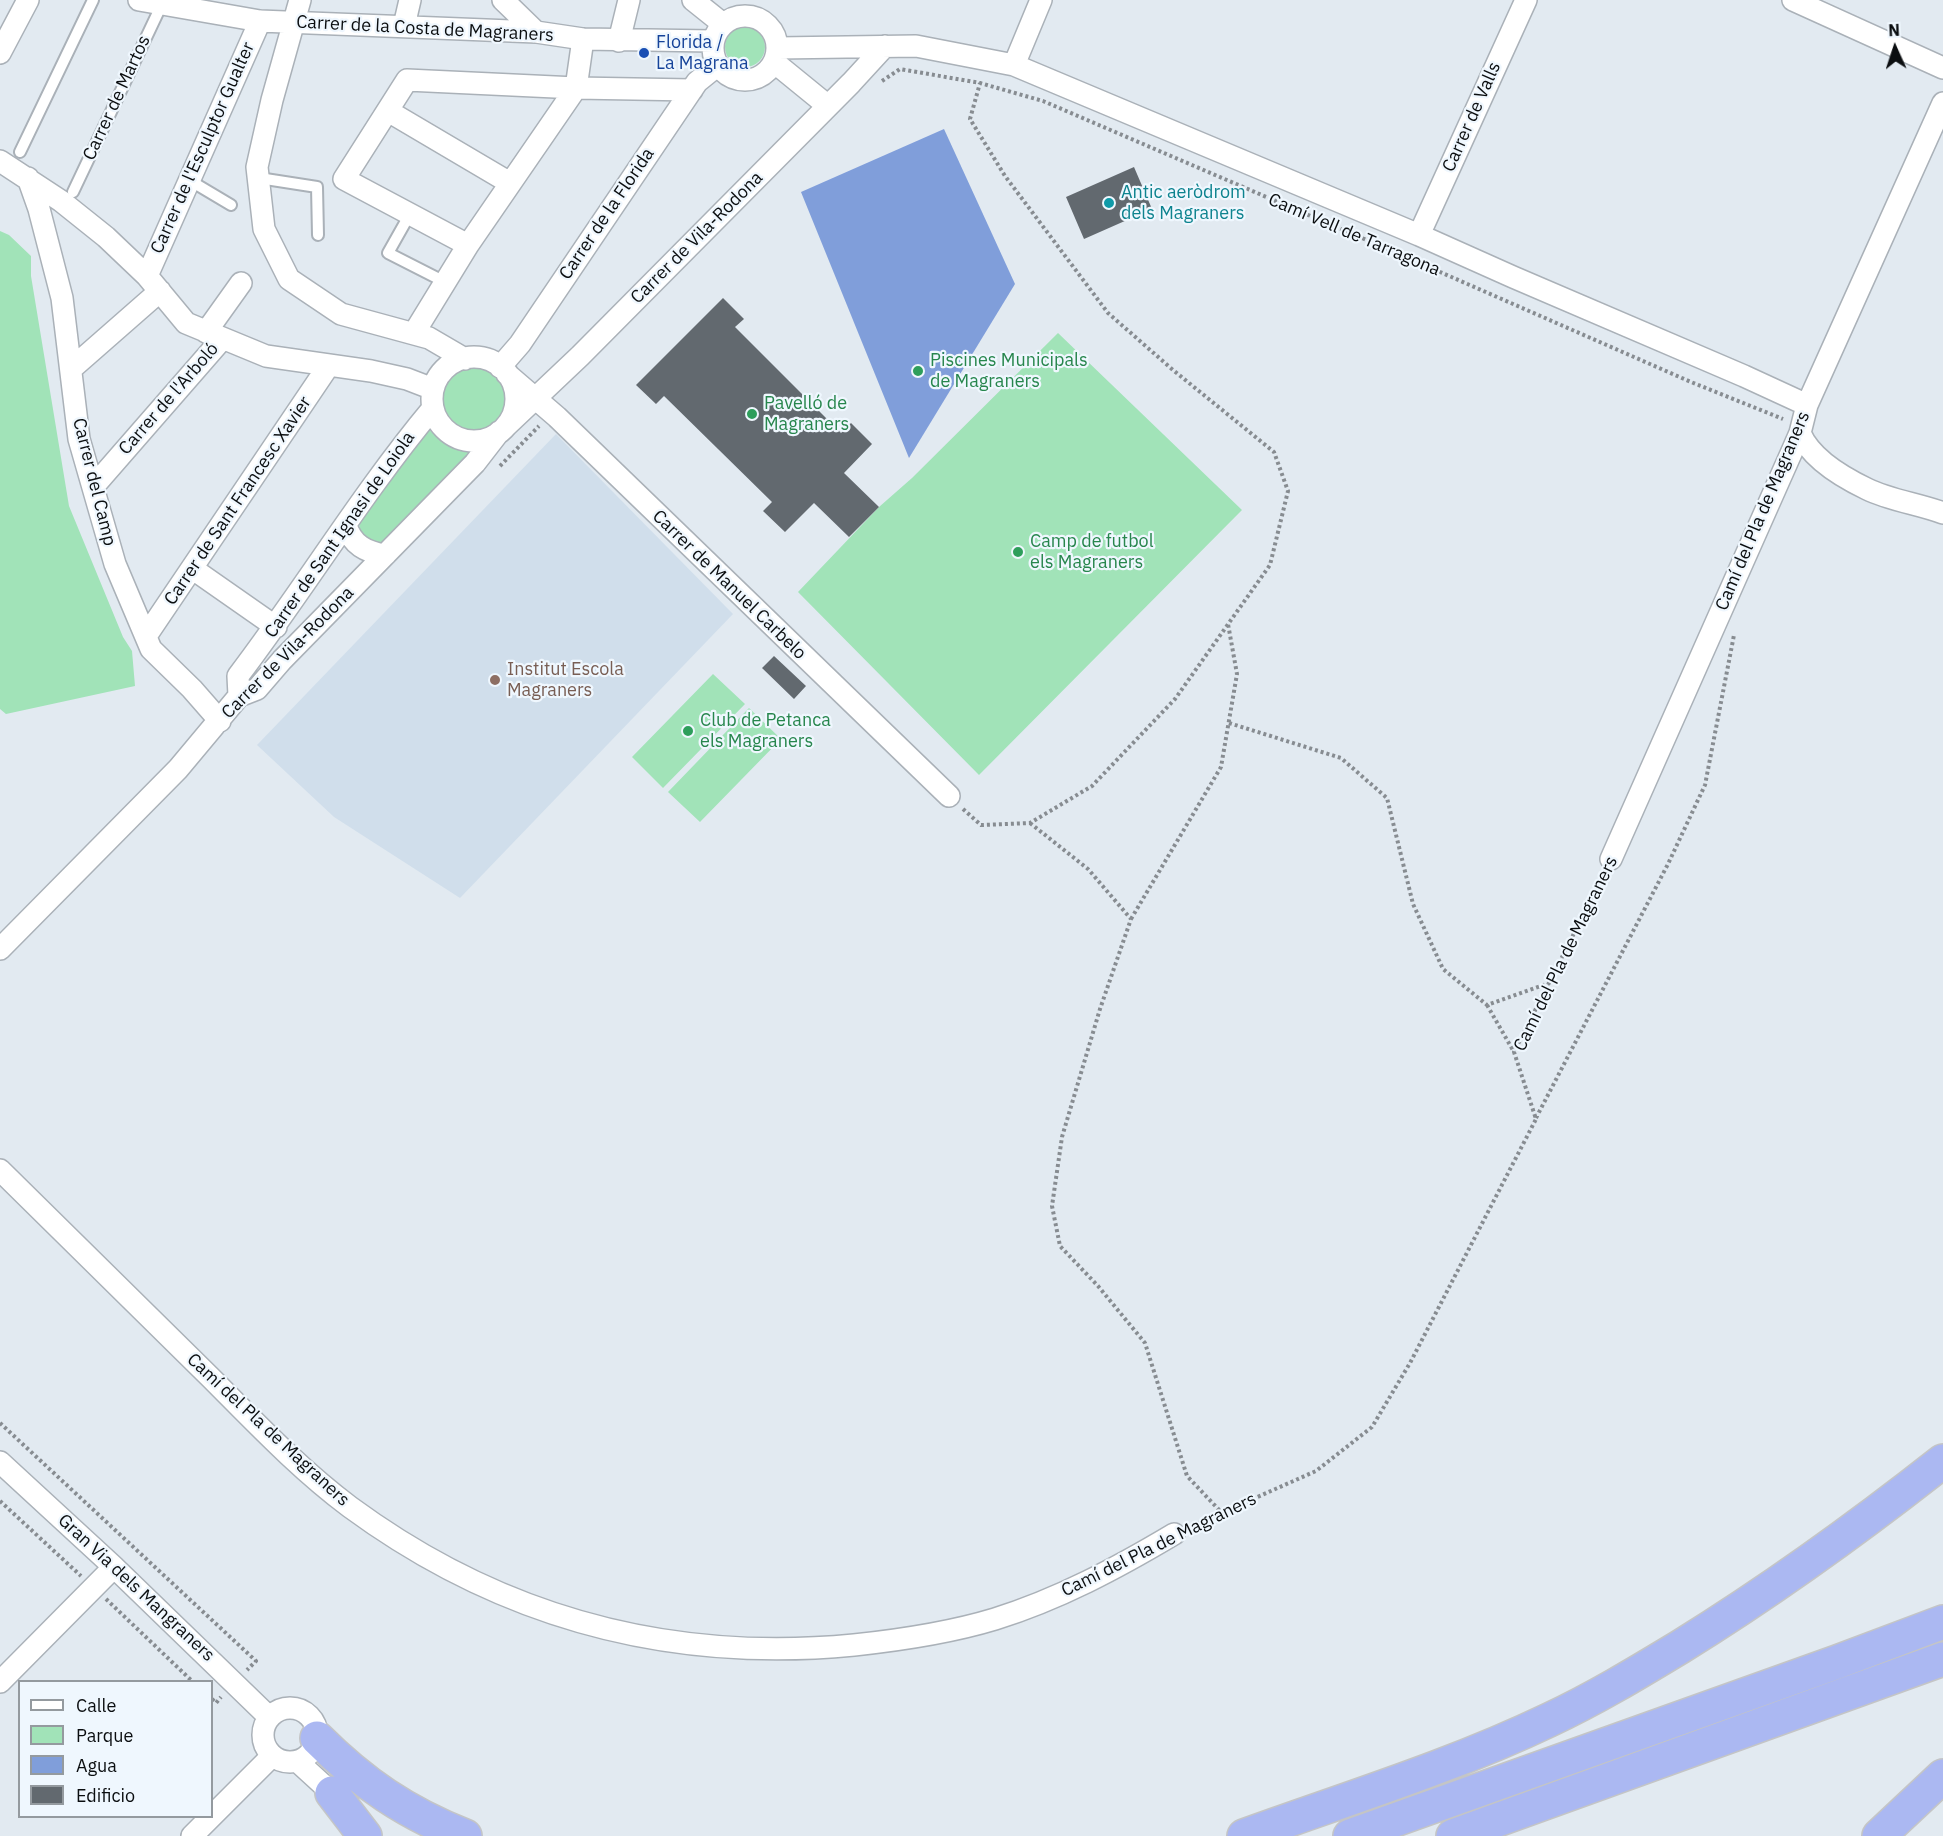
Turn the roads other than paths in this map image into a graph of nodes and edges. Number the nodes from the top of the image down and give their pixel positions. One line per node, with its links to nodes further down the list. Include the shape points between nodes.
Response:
1 (28, 0): 22 (street)
2 (93, 0): 32 (lane)
3 (139, 0): 11 (street, Carrer de la Costa de Magraners)
4 (300, 0): 15 (street)
5 (410, 0): 16 (street)
6 (629, 0): 20 (street)
7 (693, 0): 18 (street)
8 (1041, 0): 25 (street)
9 (1526, 0): 41 (street, Carrer de Valls)
10 (1793, 0): 26 (street)
11 (162, 4): 14 (street, Carrer de la Costa de Magraners); 38 (lane, Carrer de Martos)
12 (513, 4): 17 (street)
13 (755, 8): 18 (street, via 728,20); 23 (street, via 773,30)
14 (260, 21): 15 (street, Carrer de la Costa de Magraners); 36 (street, Carrer de l'Esculptor Gualter)
15 (295, 22): 16 (street, Carrer de la Costa de Magraners); 35 (street, via 272,100 257,167)
16 (404, 27): 17 (street, Carrer de la Costa de Magraners)
17 (536, 32): 19 (street, Carrer de la Costa de Magraners)
18 (718, 32): 20 (street, Carrer de la Costa de Magraners); 24 (street, via 713,53)
19 (583, 39): 20 (street, Carrer de la Costa de Magraners); 27 (street)
20 (619, 41)
21 (885, 46): 23 (street, Camí Vell de Tarragona); 25 (street, Camí Vell de Tarragona, via 916,46); 30 (street, Carrer de Vila-Rodona)
22 (0, 53)
23 (776, 55): 24 (street, via 766,72 747,80 734,78); 30 (street)
24 (718, 65): 28 (street, Carrer de la Florida)
25 (1014, 65): 41 (street, Camí Vell de Tarragona)
26 (1941, 66)
27 (576, 88): 28 (street); 31 (street, via 407,80); 37 (street)
28 (692, 90): 52 (street, Carrer de la Florida)
29 (1943, 103): 55 (street, Camí del Pla de Magraners)
30 (828, 106): 54 (street, Carrer de Vila-Rodona)
31 (388, 111): 37 (street); 40 (street, via 344,179)
32 (21, 152)
33 (0, 161): 34 (street)
34 (28, 178): 45 (street, via 106,237); 51 (street, Carrer del Camp, via 62,298)
35 (259, 178): 42 (lane, via 317,187); 47 (street, via 264,229 290,279 341,314)
36 (189, 180): 39 (lane); 45 (street, Carrer de l'Esculptor Gualter)
37 (510, 183): 43 (street)
38 (73, 192)
39 (231, 205)
40 (410, 214): 43 (street); 44 (lane, via 388,253)
41 (1419, 235): 55 (street, Camí Vell de Tarragona)
42 (318, 236)
43 (468, 245): 44 (street)
44 (445, 282): 47 (street)
45 (153, 283): 48 (street, via 186,323); 51 (street)
46 (241, 283): 48 (street, Carrer de l'Arboló)
47 (414, 333): 49 (street)
48 (214, 336): 50 (street, via 266,356); 58 (street, Carrer de l'Arboló)
49 (465, 359): 52 (street, via 484,359); 53 (street, via 441,373)
50 (329, 365): 53 (street, via 371,370 406,380); 62 (street, Carrer de Sant Francesc Xavier)
51 (71, 369): 58 (street, Carrer del Camp, via 79,439)
52 (504, 371): 54 (street, Carrer de Manuel Carbelo); 56 (street, via 512,382 516,400 511,418)
53 (433, 398): 56 (street, via 436,417 447,432 464,440 482,440); 60 (street, Carrer de Sant Ignasi de Loiola)
54 (534, 398): 56 (street, Carrer de Vila-Rodona); 67 (street, Carrer de Manuel Carbelo)
55 (1807, 405): 57 (street, Camí del Pla de Magraners)
56 (502, 429): 61 (street, Carrer de Vila-Rodona, via 485,453)
57 (1800, 429): 59 (street, via 1806,447 1815,456 1868,490); 68 (street, Camí del Pla de Magraners)
58 (93, 486): 64 (street, Carrer del Camp, via 115,564)
59 (1943, 513)
60 (346, 525): 61 (street, via 362,549); 63 (street, Carrer de Sant Ignasi de Loiola)
61 (385, 555): 65 (street, Carrer de Vila-Rodona, via 257,689)
62 (193, 569): 63 (street); 64 (street, Carrer de Sant Francesc Xavier)
63 (276, 627): 65 (street, Carrer de Sant Ignasi de Loiola, via 238,676)
64 (146, 636): 66 (street, Carrer del Camp, via 151,648)
65 (239, 696): 66 (street, Carrer de Vila-Rodona)
66 (220, 721): 69 (street, Carrer de Vila-Rodona, via 178,769)
67 (949, 796)
68 (1611, 859)
69 (0, 949)
70 (0, 1170): 73 (street, Camí del Pla de Magraners, via 283,1449 347,1505 418,1553 456,1573 583,1624 669,1642 752,1649 891,1641 970,1626 1017,1611 1090,1582)
71 (1943, 1461): 90 (highway, via 1763,1595 1621,1683 1495,1744)
72 (0, 1462): 74 (street, Gran Via dels Mangraners)
73 (1174, 1534)
74 (114, 1566): 77 (street); 78 (street, Gran Via dels Mangraners)
75 (1943, 1622): 91 (highway)
76 (1943, 1659): 92 (highway)
77 (0, 1682)
78 (269, 1717): 79 (street, via 286,1708 304,1712 312,1719 316,1728); 80 (street, via 262,1737)
79 (307, 1751): 80 (street, via 284,1761); 82 (street); 88 (street, via 382,1810); 89 (highway, via 431,1823)
80 (272, 1756): 83 (street)
81 (1943, 1776): 93 (highway)
82 (332, 1793): 86 (street); 87 (highway)
83 (213, 1815)
84 (210, 1818): 85 (street)
85 (192, 1836)
86 (348, 1836)
87 (365, 1836)
88 (427, 1836)
89 (465, 1836)
90 (1244, 1836)
91 (1350, 1836)
92 (1453, 1836)
93 (1878, 1836)

